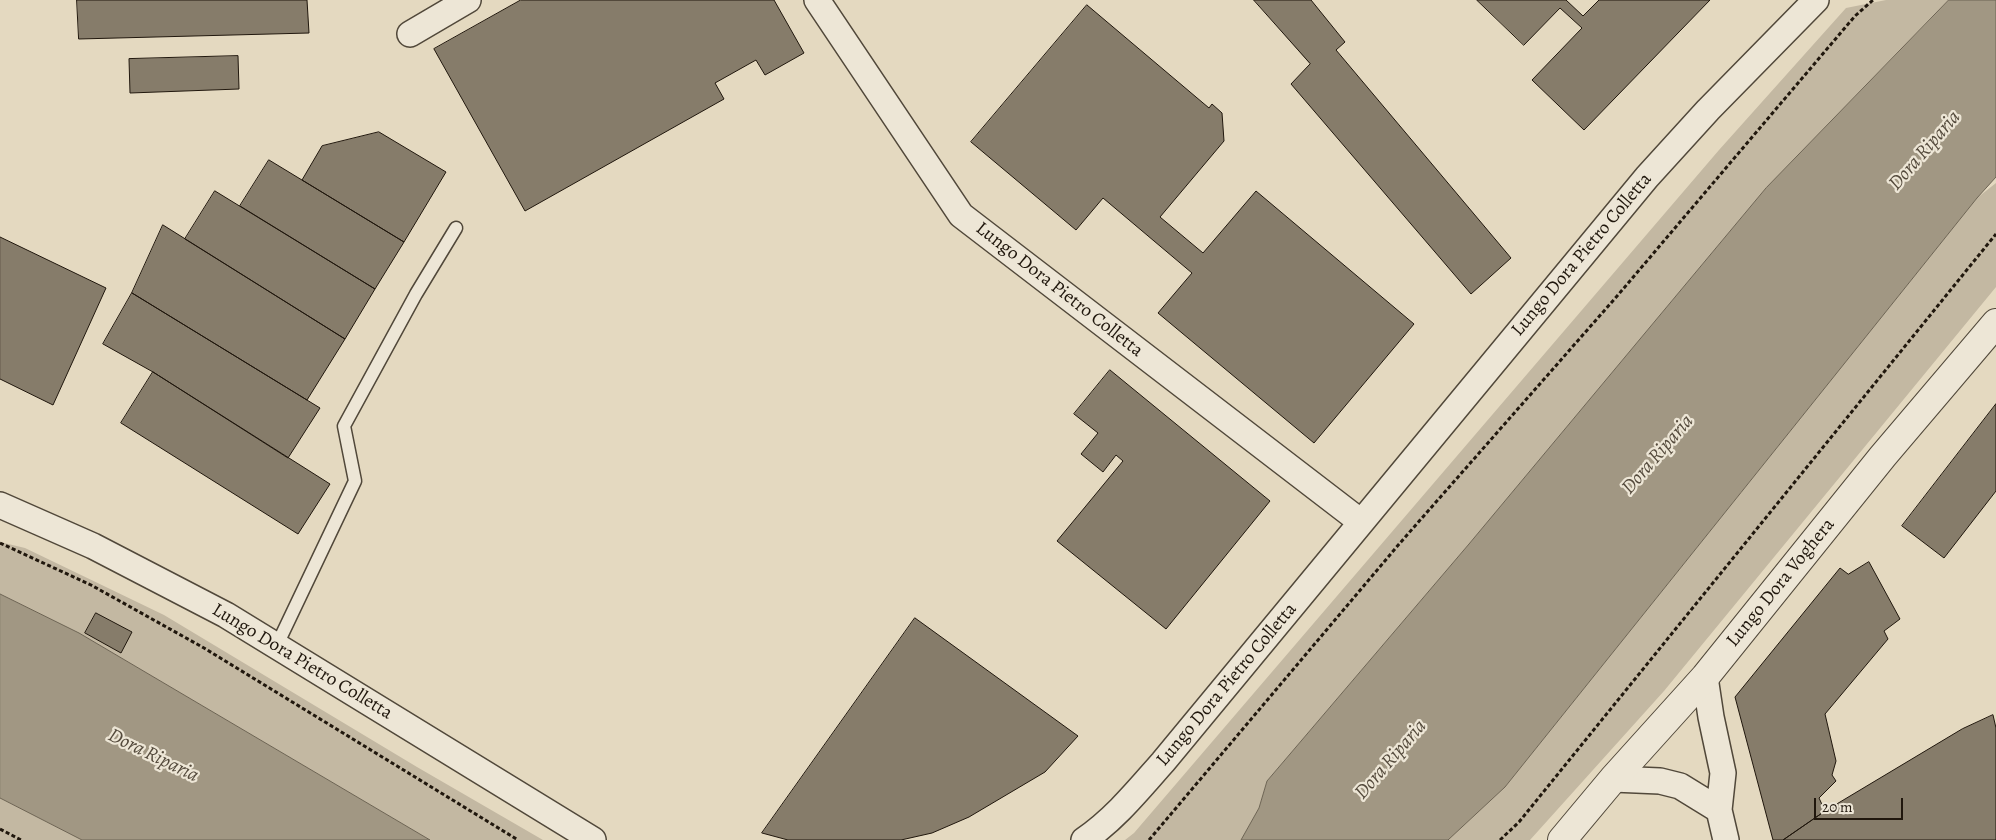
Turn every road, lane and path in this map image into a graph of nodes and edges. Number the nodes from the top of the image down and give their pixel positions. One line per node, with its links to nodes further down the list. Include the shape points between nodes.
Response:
1 (468, 0): 5 (street)
2 (817, 0): 10 (street, Lungo Dora Pietro Colletta, via 961,215)
3 (1816, 0): 10 (street, Lungo Dora Pietro Colletta, via 1647,177)
4 (1872, 0): 21 (path, via 1400,543)
5 (410, 34)
6 (456, 228): 12 (lane, via 344,426 355,481)
7 (1996, 234): 22 (path, via 1525,814)
8 (1996, 323): 13 (street, Lungo Dora Voghera, via 1883,456)
9 (0, 505): 12 (street, Lungo Dora Pietro Colletta, via 93,546)
10 (1361, 522): 20 (street, Lungo Dora Pietro Colletta, via 1163,762 1124,806)
11 (0, 543): 18 (path, via 91,584 204,648)
12 (277, 645): 19 (street, Lungo Dora Pietro Colletta)
13 (1706, 677): 14 (street, Lungo Dora Voghera); 15 (street, via 1723,773)
14 (1613, 779): 15 (street, via 1660,781 1680,786); 23 (street, Lungo Dora Voghera)
15 (1719, 810): 24 (street)
16 (0, 829): 17 (path)
17 (21, 840)
18 (518, 840)
19 (593, 840)
20 (1084, 840)
21 (1149, 840)
22 (1500, 840)
23 (1562, 840)
24 (1726, 840)

